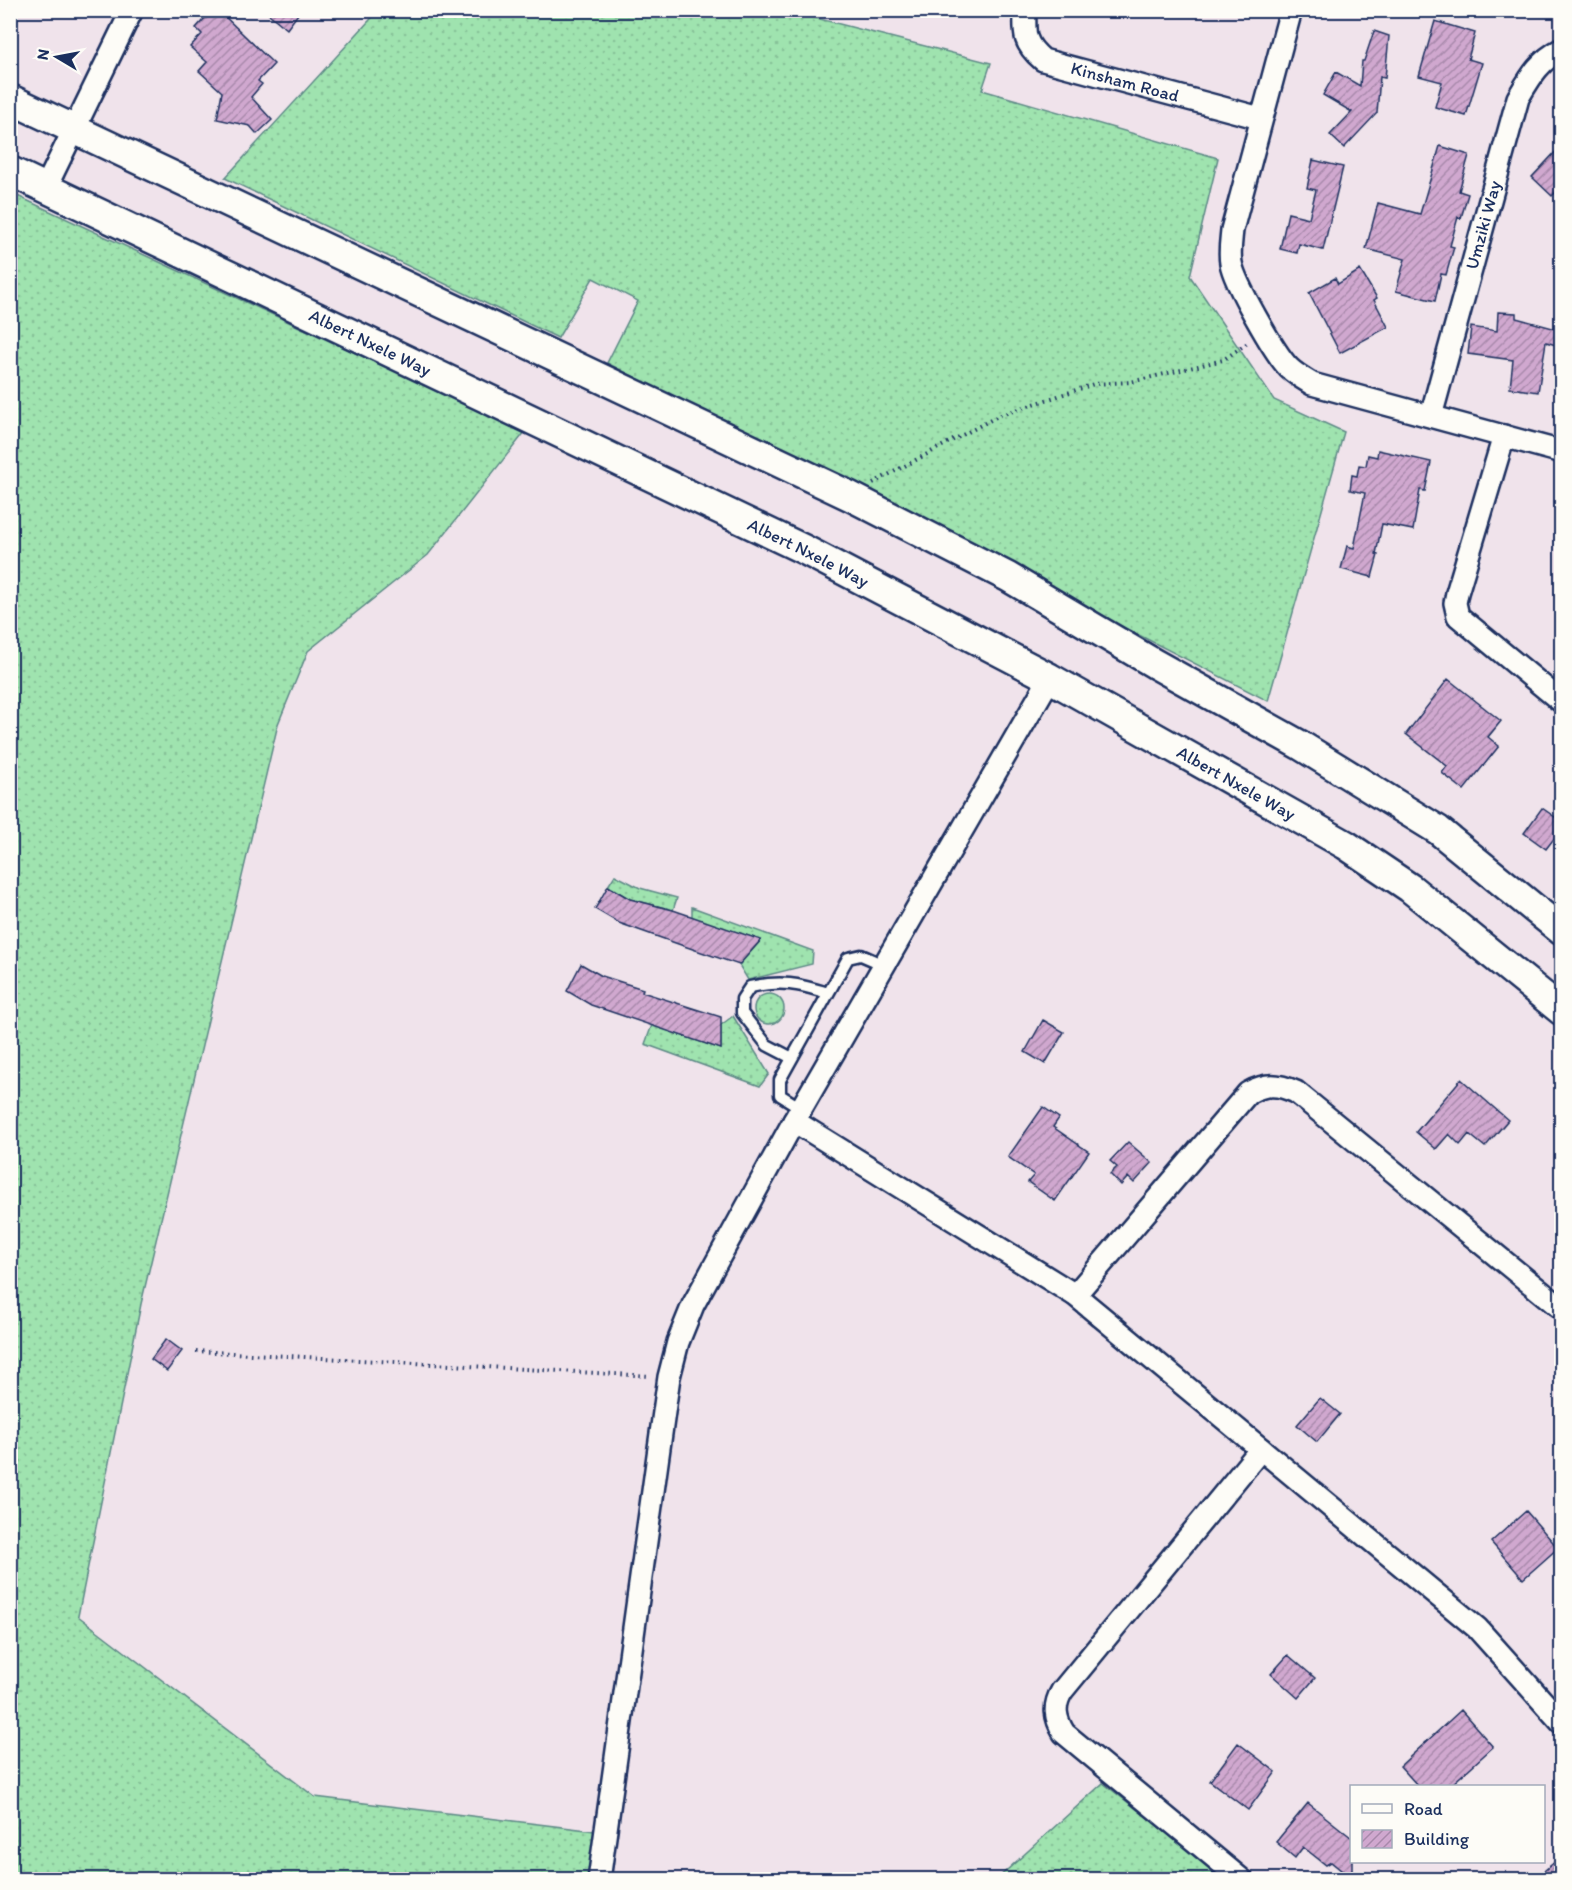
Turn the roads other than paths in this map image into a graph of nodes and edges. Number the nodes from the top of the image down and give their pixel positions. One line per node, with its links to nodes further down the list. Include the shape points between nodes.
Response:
1 (132, 10): 7 (street)
2 (1025, 10): 6 (street, Kinsham Road, via 1026,38 1031,50 1043,60)
3 (1291, 10): 6 (street)
4 (1562, 49): 10 (street, Umziki Way, via 1546,57 1518,98)
5 (10, 99): 7 (main road)
6 (1260, 118): 10 (street, via 1232,230 1231,264 1277,353 1290,369 1312,384)
7 (74, 128): 9 (street); 15 (main road, via 850,496 1008,577 1377,791 1438,830)
8 (10, 171): 9 (main road, Albert Nxele Way)
9 (46, 187): 13 (main road, Albert Nxele Way, via 803,549)
10 (1431, 416): 11 (street)
11 (1504, 436): 12 (street); 14 (street, via 1457,593 1456,610 1458,616)
12 (1562, 452)
13 (1050, 678): 16 (street); 18 (main road, Albert Nxele Way, via 1346,845 1428,902)
14 (1562, 702)
15 (1562, 931)
16 (884, 965): 17 (lane, via 861,955 848,958); 20 (street)
17 (828, 993): 19 (lane); 19 (lane, via 795,983 768,983 750,987 742,999 742,1012 753,1029 767,1045)
18 (1562, 1011)
19 (792, 1058): 20 (lane, via 780,1080 780,1095)
20 (798, 1114): 21 (street); 25 (street, via 693,1305 678,1342 669,1377)
21 (1076, 1295): 22 (street, via 1248,1094 1271,1084 1296,1092); 23 (street)
22 (1562, 1309)
23 (1261, 1449): 24 (street, via 1477,1628); 26 (street, via 1062,1691 1055,1710 1064,1732)
24 (1562, 1723)
25 (599, 1880)
26 (1242, 1880)

